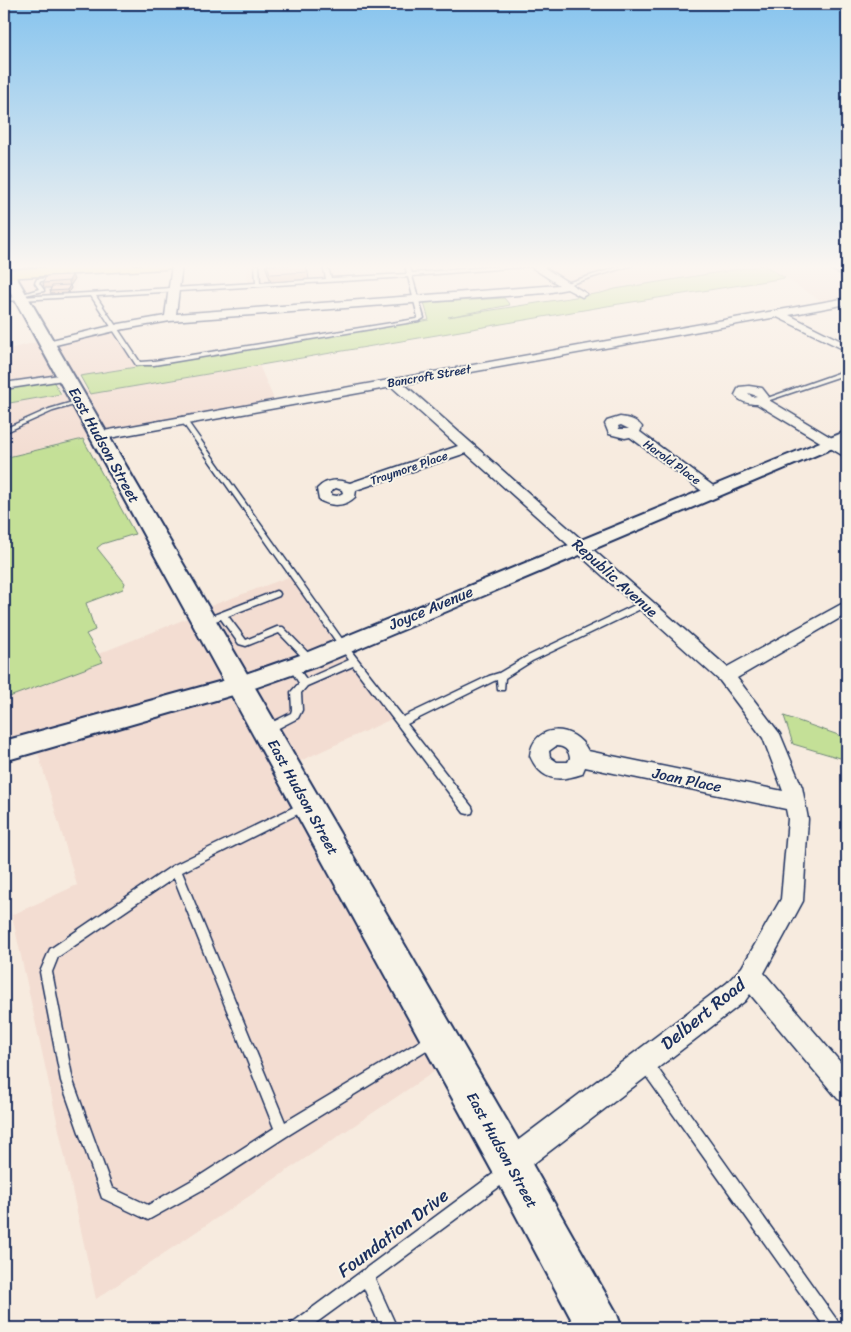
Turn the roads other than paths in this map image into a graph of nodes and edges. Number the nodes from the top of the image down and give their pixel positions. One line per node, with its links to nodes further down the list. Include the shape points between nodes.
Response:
1 (35, 327): 7 (main road, East Hudson Street)
2 (118, 327): 6 (street)
3 (373, 327): 6 (lane, via 138,364)
4 (701, 327): 11 (street, Bancroft Street)
5 (806, 327): 8 (street)
6 (113, 328): 7 (street)
7 (47, 344): 10 (main road, East Hudson Street)
8 (847, 348)
9 (847, 372): 13 (lane)
10 (66, 377): 12 (street); 14 (main road, East Hudson Street)
11 (395, 383): 15 (street, Bancroft Street); 20 (street, Republic Avenue)
12 (4, 386)
13 (761, 400): 19 (street)
14 (79, 402): 16 (lane, via 51,410); 18 (main road, East Hudson Street)
15 (183, 419): 18 (street, Bancroft Street); 34 (lane)
16 (4, 431)
17 (633, 433): 23 (street, Harold Place)
18 (98, 436): 33 (main road, East Hudson Street)
19 (838, 439): 21 (street); 23 (street, Joyce Avenue)
20 (469, 447): 22 (street, Traymore Place); 24 (street, Republic Avenue)
21 (847, 452)
22 (349, 488)
23 (711, 491): 24 (street, Joyce Avenue)
24 (580, 546): 27 (street, Republic Avenue); 34 (street, Joyce Avenue)
25 (276, 594): 26 (lane)
26 (259, 600): 28 (lane); 30 (lane)
27 (644, 604): 38 (lane, via 529,659); 39 (street, Republic Avenue)
28 (244, 606): 31 (lane); 32 (lane)
29 (847, 607): 39 (street)
30 (266, 609)
31 (223, 615): 33 (lane); 35 (lane, via 246,643 278,626)
32 (251, 615)
33 (204, 622): 41 (main road, East Hudson Street)
34 (342, 645): 35 (street, Joyce Avenue); 36 (lane)
35 (310, 660): 37 (street, Joyce Avenue)
36 (355, 661): 40 (lane); 43 (lane)
37 (292, 666): 40 (lane); 41 (street, Joyce Avenue)
38 (501, 676): 42 (lane); 43 (lane)
39 (726, 676): 47 (street, Republic Avenue, via 770,734 792,787)
40 (304, 684): 44 (lane, via 296,692 295,715)
41 (240, 685): 44 (main road, East Hudson Street); 45 (street, Joyce Avenue)
42 (501, 688)
43 (402, 722): 49 (lane)
44 (266, 730): 48 (main road, East Hudson Street)
45 (4, 751)
46 (580, 758): 47 (street, Joan Place)
47 (794, 802): 51 (street, Delbert Road, via 798,819 792,901)
48 (307, 804): 50 (lane); 52 (main road, East Hudson Street)
49 (468, 810)
50 (176, 870): 55 (lane); 55 (lane, via 54,953 46,972 67,1081 107,1192 148,1212 206,1180)
51 (750, 976): 53 (street, Delbert Road, via 736,992); 54 (street)
52 (438, 1036): 55 (lane); 56 (main road, East Hudson Street)
53 (644, 1062): 56 (street, Delbert Road); 61 (lane)
54 (847, 1090)
55 (282, 1131)
56 (511, 1166): 57 (lane, Foundation Drive); 60 (main road, East Hudson Street)
57 (366, 1276): 58 (lane, Foundation Drive); 59 (lane)
58 (297, 1328)
59 (389, 1328)
60 (600, 1328)
61 (834, 1328)

